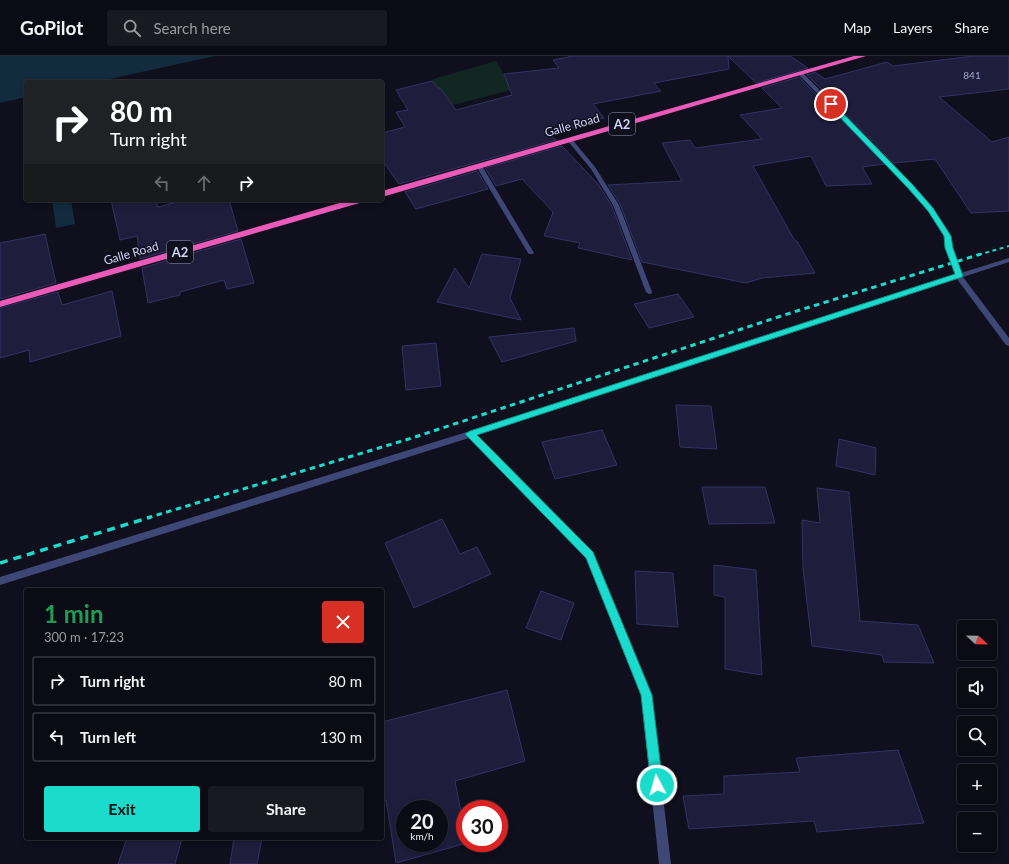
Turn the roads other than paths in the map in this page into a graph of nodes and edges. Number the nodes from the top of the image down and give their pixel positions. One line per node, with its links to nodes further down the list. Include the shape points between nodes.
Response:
1 (862, 56): 2 (highway, Galle Road / A2)
2 (800, 73): 3 (highway, Galle Road / A2); 9 (street, via 931,209 947,236)
3 (569, 139): 4 (highway, Galle Road / A2); 10 (street, via 593,168 616,205)
4 (479, 166): 5 (highway, Galle Road / A2); 7 (street)
5 (384, 193)
6 (353, 202): 11 (highway, Galle Road / A2)
7 (532, 253)
8 (1009, 260): 9 (street)
9 (959, 276): 12 (street); 13 (street)
10 (648, 292)
11 (0, 304)
12 (1009, 344)
13 (470, 434): 14 (street); 15 (street, via 589,555 646,695)
14 (1, 582)
15 (665, 864)

